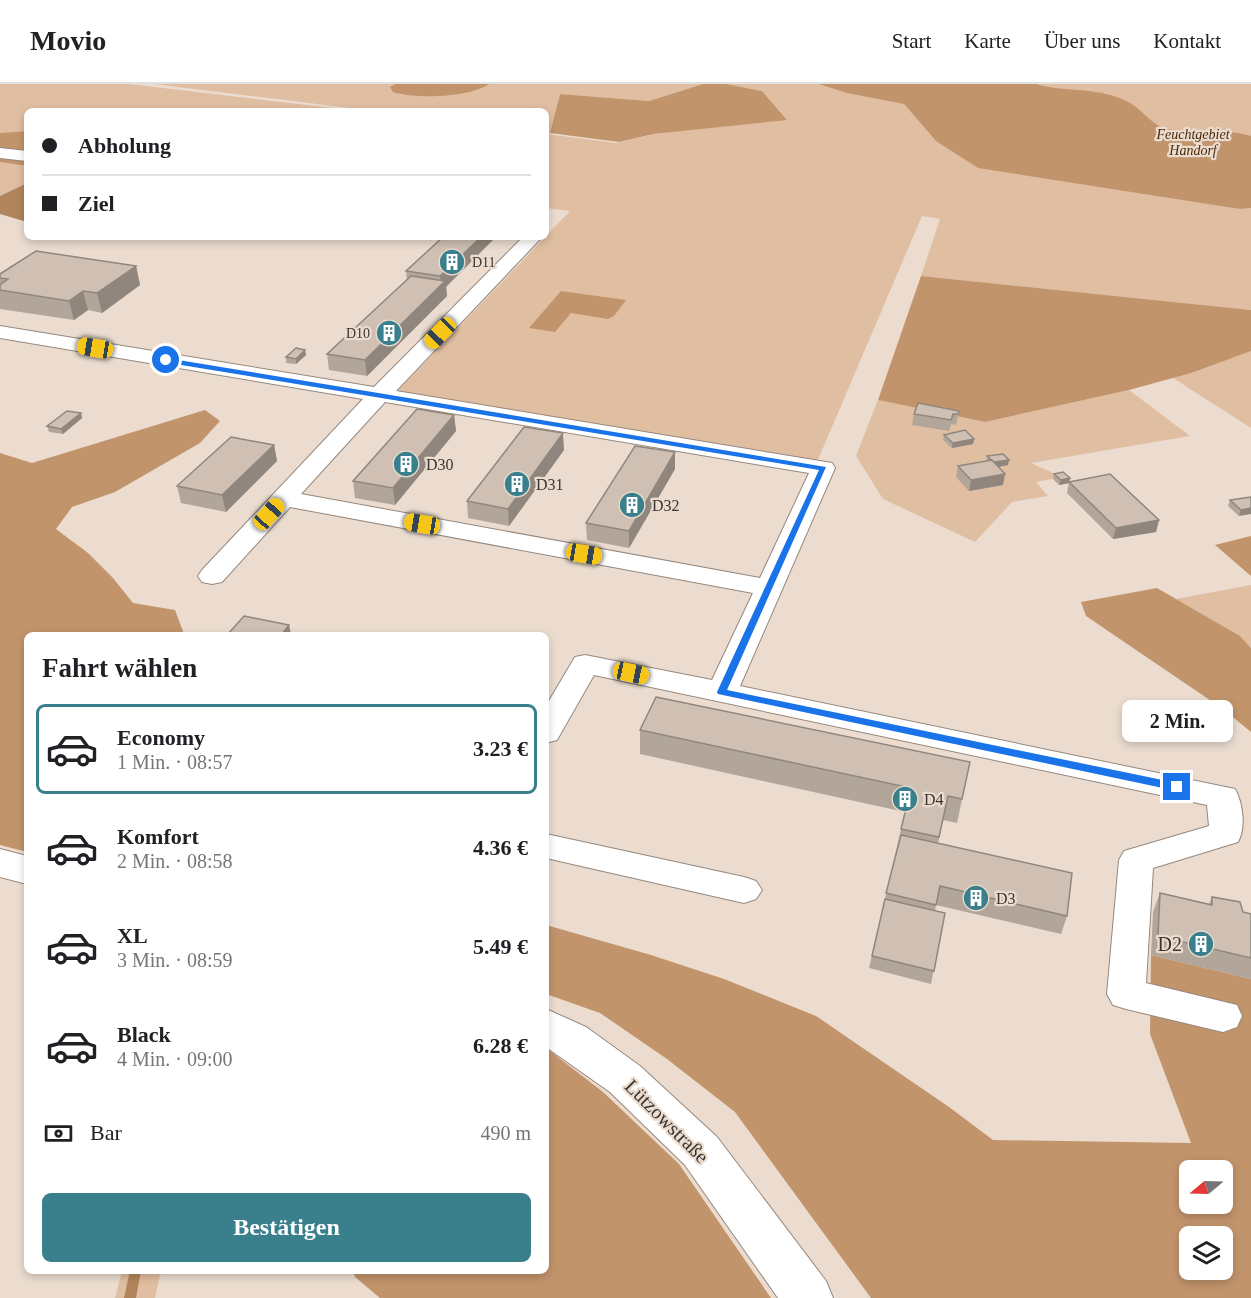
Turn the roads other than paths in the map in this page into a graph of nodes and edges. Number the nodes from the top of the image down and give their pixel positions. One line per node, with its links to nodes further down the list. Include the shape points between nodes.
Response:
1 (0, 153): 2 (street)
2 (24, 156)
3 (530, 240): 5 (street)
4 (0, 332): 5 (street)
5 (378, 396): 6 (street); 8 (street, via 824,468)
6 (283, 498): 7 (street); 8 (street)
7 (212, 576)
8 (769, 588): 9 (street)
9 (722, 692): 10 (street, via 585,664); 15 (street, via 1222,797 1226,833 1136,860 1126,994)
10 (549, 728)
11 (549, 847): 14 (street)
12 (0, 863): 13 (street)
13 (24, 869)
14 (744, 890)
15 (1223, 1016)
16 (549, 1028): 17 (street, Lützowstraße, via 625,1079 701,1151)
17 (808, 1298)

